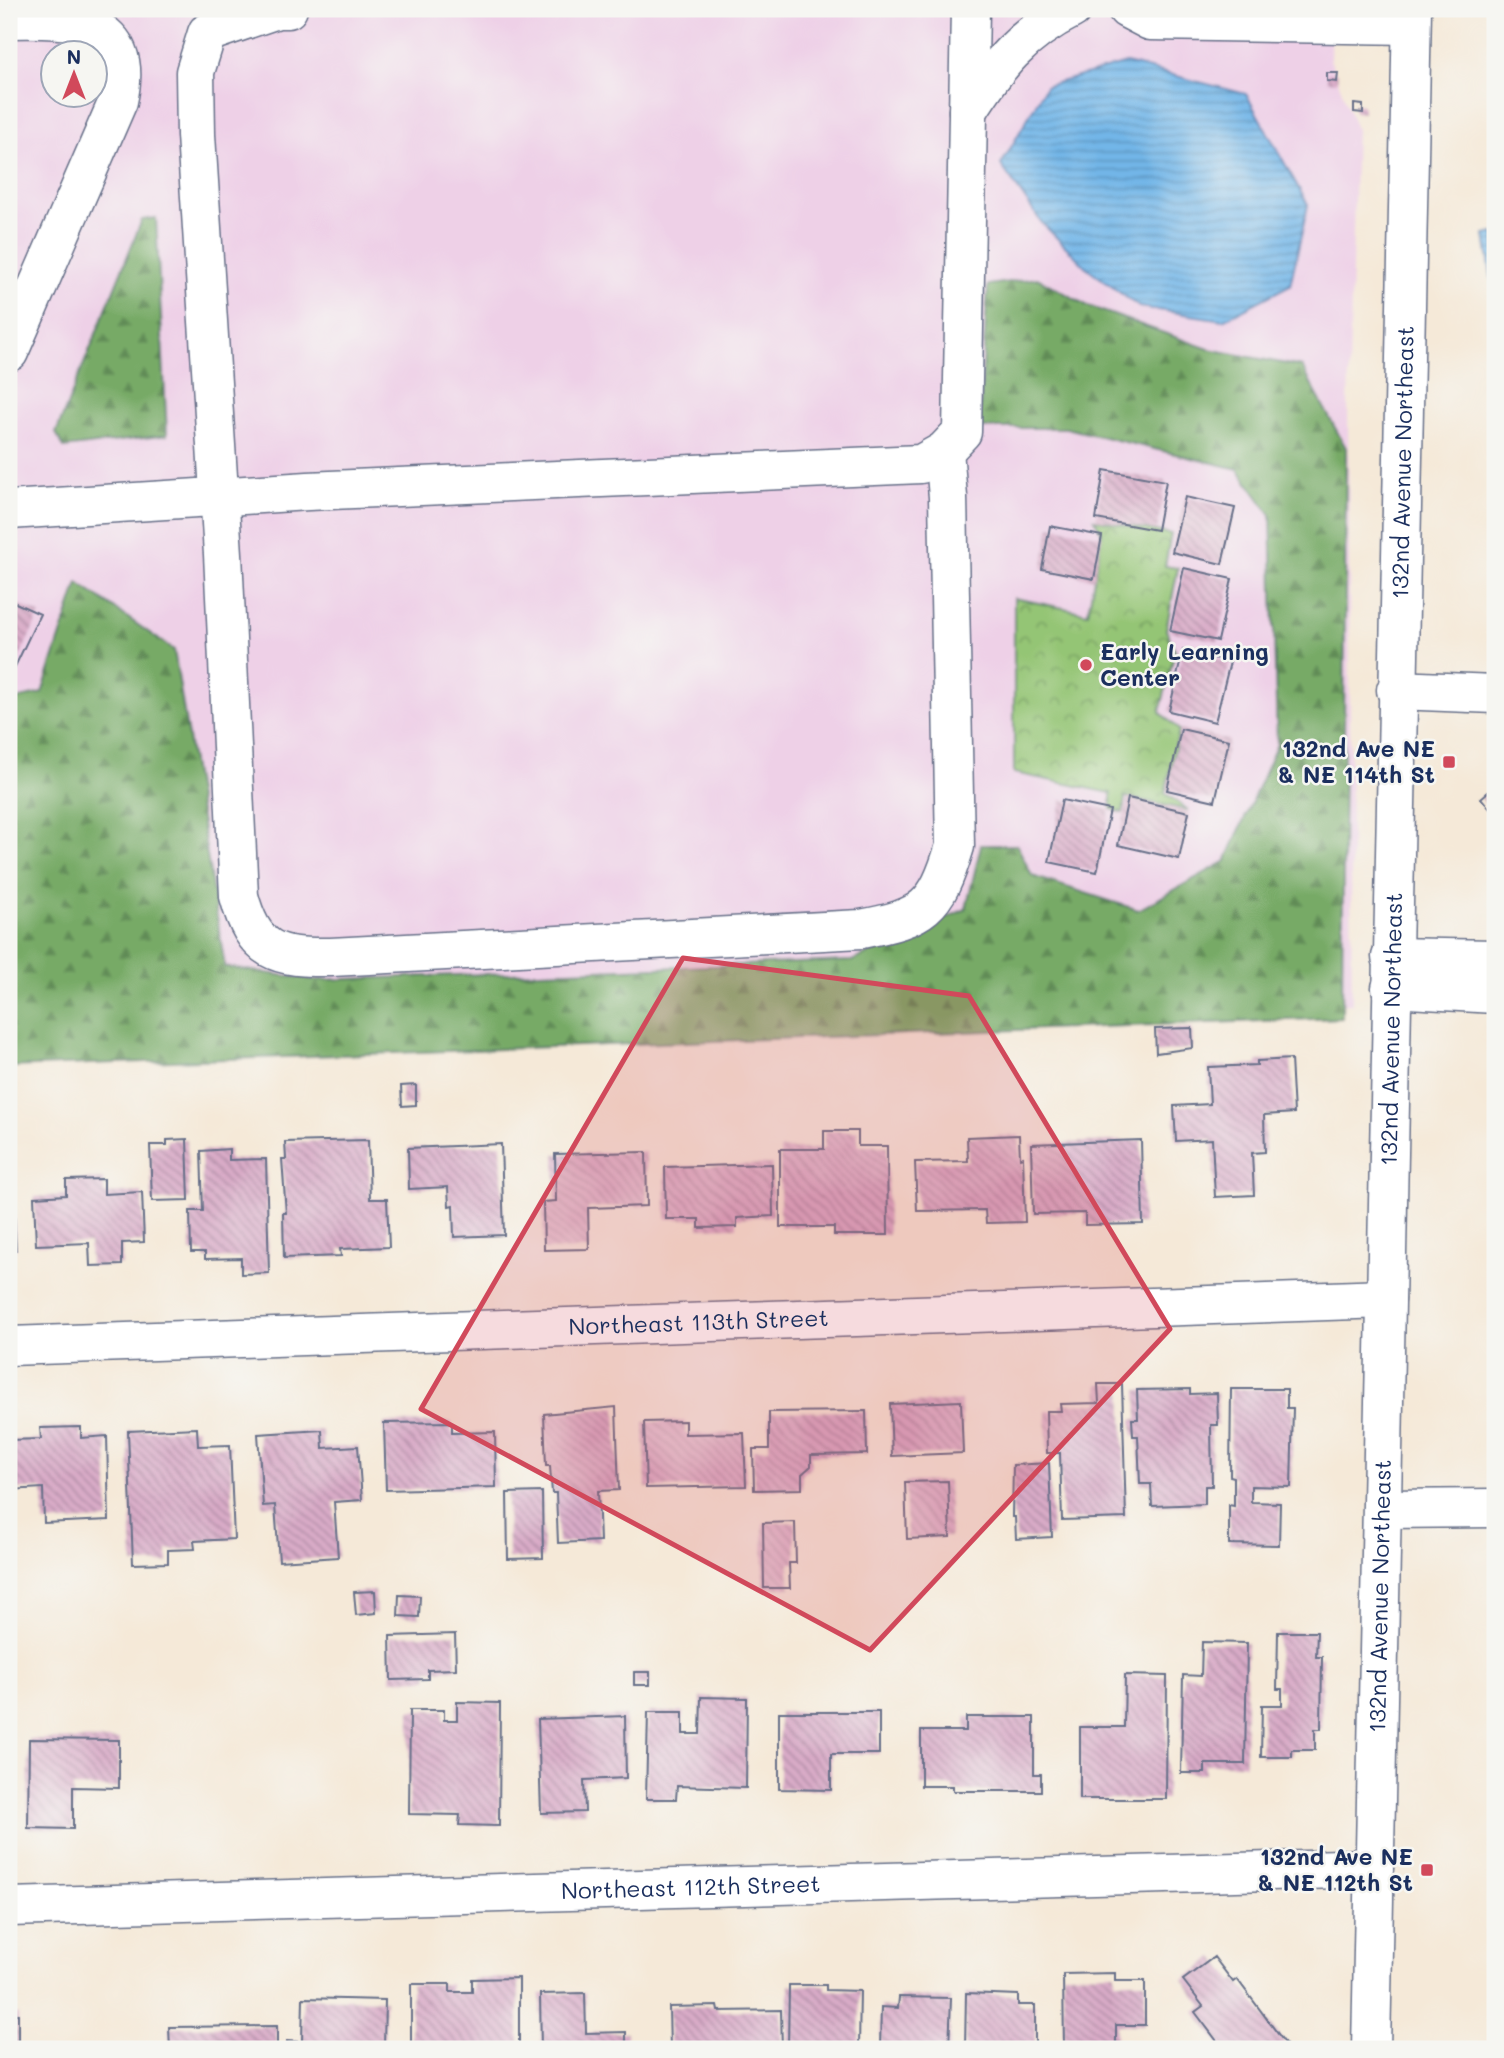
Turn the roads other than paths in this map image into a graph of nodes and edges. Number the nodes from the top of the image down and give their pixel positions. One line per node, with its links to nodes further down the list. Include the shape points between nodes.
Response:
1 (288, 9): 10 (street, via 208,33 195,72)
2 (970, 9): 7 (street)
3 (1072, 9): 7 (street, via 1044,22 1014,48 995,68)
4 (1127, 9): 5 (street, via 1150,20)
5 (1412, 17): 12 (street, 132nd Avenue Northeast)
6 (9, 19): 8 (street, via 64,18 94,25 111,39 123,78 118,101)
7 (968, 111): 9 (street, via 962,432)
8 (9, 352)
9 (943, 451): 10 (street, via 921,464 892,466); 10 (street, via 948,497 955,846 945,878 924,911 903,922 861,929 331,957 295,958 266,947 246,924 239,896)
10 (218, 497): 11 (street)
11 (9, 510)
12 (1396, 690): 13 (street); 15 (street, 132nd Avenue Northeast)
13 (1495, 694)
14 (1495, 959): 15 (street)
15 (1391, 972): 16 (street); 17 (street, 132nd Avenue Northeast)
16 (1495, 994)
17 (1386, 1299): 18 (street, Northeast 113th Street); 20 (street, 132nd Avenue Northeast)
18 (9, 1346)
19 (1495, 1508): 20 (street)
20 (1383, 1509): 21 (street, 132nd Avenue Northeast)
21 (1376, 1868): 22 (street, Northeast 112th Street); 23 (street, 132nd Avenue Northeast)
22 (9, 1907)
23 (1371, 2049)

